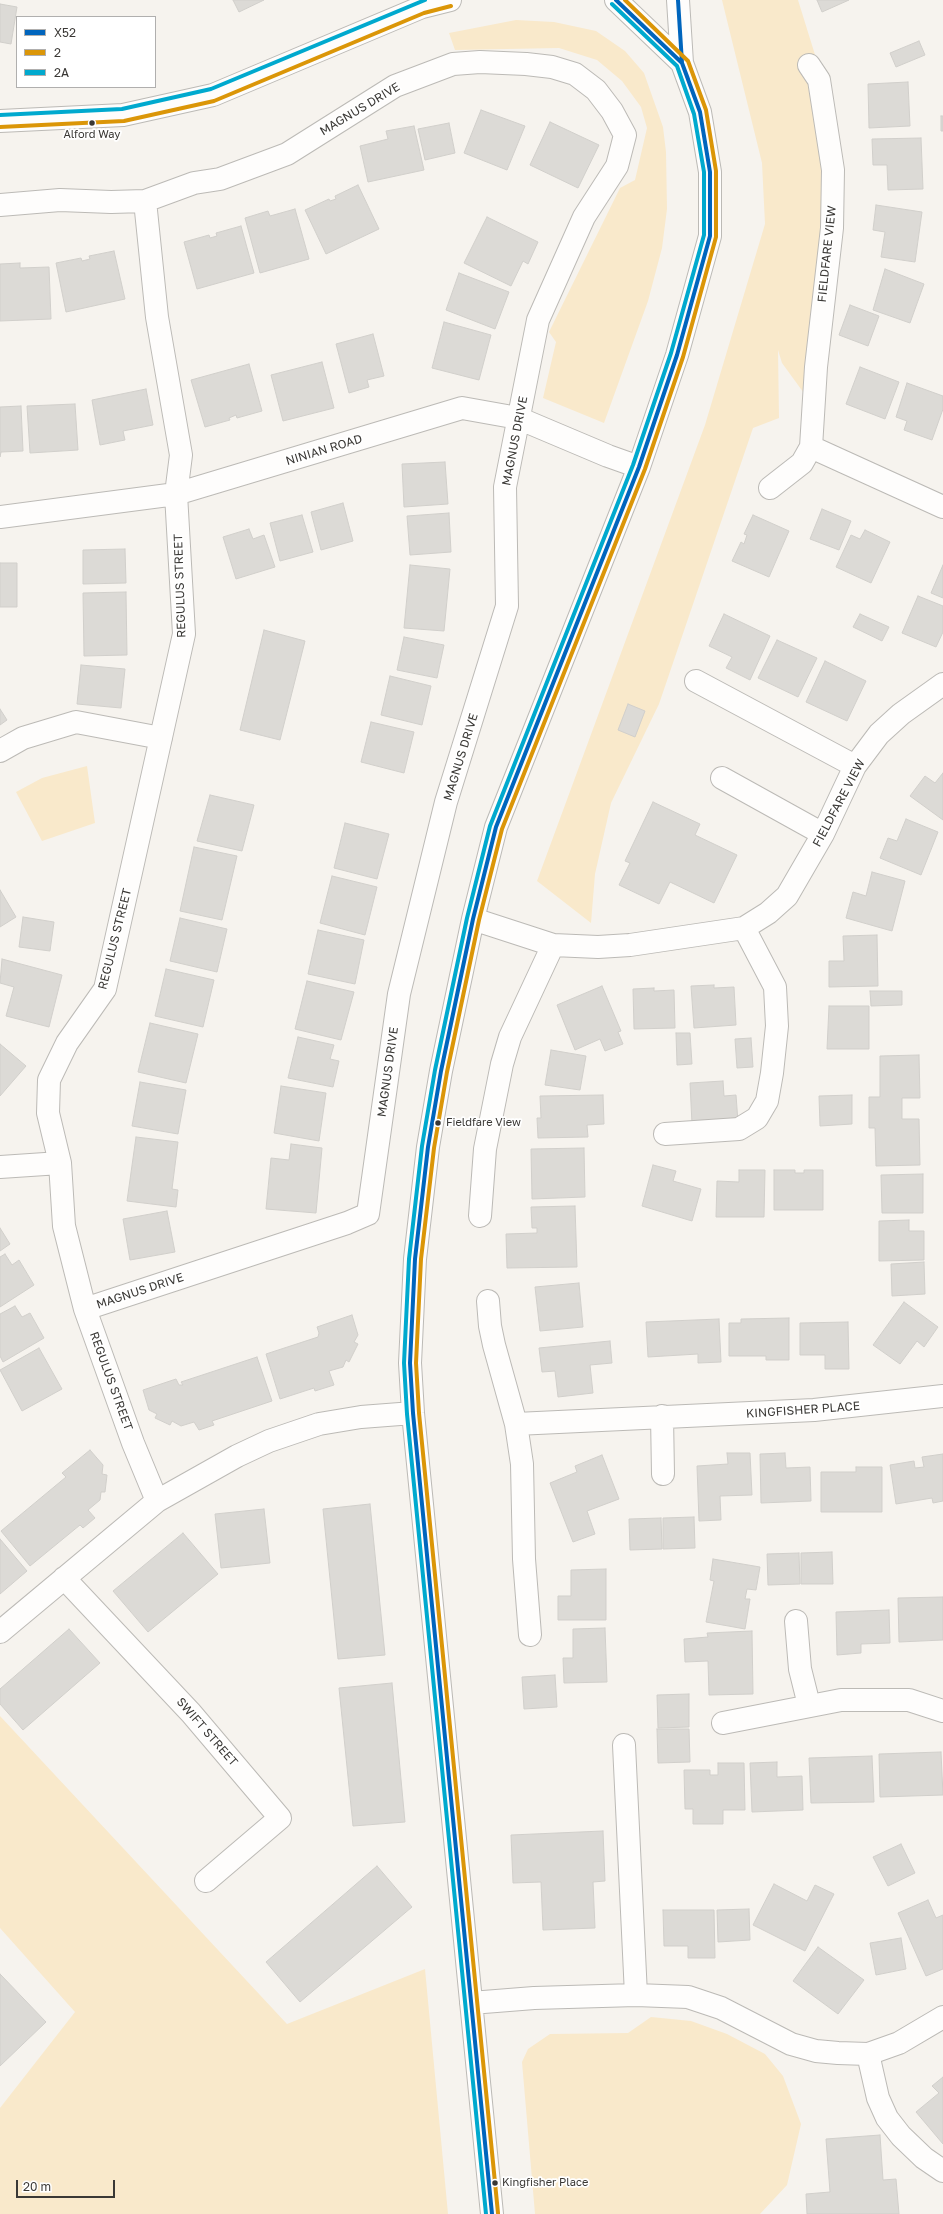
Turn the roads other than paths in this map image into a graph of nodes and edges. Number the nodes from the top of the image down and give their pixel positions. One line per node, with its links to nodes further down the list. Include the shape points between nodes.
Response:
1 (450, 0): 4 (street)
2 (616, 0): 5 (street)
3 (678, 0): 5 (street)
4 (426, 4): 7 (street, via 213,95 123,115)
5 (682, 63): 12 (street, via 700,112 710,172 710,236 677,355)
6 (809, 65): 11 (street, FIELDFARE VIEW, via 819,80 833,170 832,228 816,367)
7 (0, 121)
8 (145, 201): 9 (street, MAGNUS DRIVE, via 60,200); 10 (street, MAGNUS DRIVE, via 194,183 220,179 287,154 395,86 453,64 480,62 552,66 575,74 596,90 626,135 617,166 584,217 538,320); 14 (street, REGULUS STREET, via 157,318 181,455)
9 (0, 205)
10 (518, 418): 12 (street, NINIAN ROAD); 14 (street, NINIAN ROAD, via 462,408); 32 (street, MAGNUS DRIVE, via 505,487 507,606 446,802 399,994 368,1214)
11 (811, 447): 13 (street, FIELDFARE VIEW, via 802,463); 15 (street)
12 (639, 467): 24 (street, via 496,827)
13 (770, 488)
14 (176, 494): 16 (street, NINIAN ROAD); 19 (street, REGULUS STREET, via 184,634)
15 (943, 507)
16 (0, 517)
17 (696, 681): 21 (street)
18 (943, 684): 21 (street, FIELDFARE VIEW, via 901,714 879,734)
19 (161, 738): 20 (street, via 76,722 24,738); 28 (street, REGULUS STREET, via 105,989 67,1043 50,1080 48,1113)
20 (0, 751)
21 (856, 766): 23 (street, FIELDFARE VIEW)
22 (722, 778): 23 (street)
23 (823, 834): 25 (street, FIELDFARE VIEW, via 788,896)
24 (473, 919): 26 (street, FIELDFARE VIEW); 34 (street, via 428,1147 415,1259 410,1363)
25 (744, 928): 26 (street, FIELDFARE VIEW, via 630,945); 27 (street, via 775,987 777,1026 767,1101 757,1118 739,1130)
26 (553, 945): 30 (street, via 510,1037 502,1064 485,1149)
27 (665, 1134)
28 (60, 1163): 29 (street); 32 (street, REGULUS STREET, via 64,1226)
29 (0, 1167)
30 (480, 1216)
31 (488, 1301): 36 (street, via 494,1345)
32 (85, 1309): 38 (street, REGULUS STREET, via 133,1443)
33 (943, 1396): 35 (street, KINGFISHER PLACE, via 814,1410)
34 (413, 1413): 38 (street, via 361,1417 319,1424 237,1456); 49 (street)
35 (662, 1416): 36 (street, KINGFISHER PLACE); 37 (street)
36 (516, 1424): 42 (street, via 522,1464 524,1559)
37 (664, 1474)
38 (157, 1501): 39 (street)
39 (64, 1578): 41 (street); 47 (street, SWIFT STREET, via 191,1713 280,1818)
40 (796, 1621): 43 (street, via 800,1669)
41 (0, 1632)
42 (530, 1635)
43 (809, 1705): 44 (street, via 841,1700 909,1700); 45 (street)
44 (943, 1711)
45 (724, 1723)
46 (624, 1745): 48 (street)
47 (206, 1881)
48 (636, 1994): 49 (street); 51 (street, via 688,1997 721,2008 791,2044 816,2051)
49 (471, 2003): 53 (street)
50 (943, 2017): 51 (street, via 899,2043)
51 (868, 2054): 52 (street, via 878,2098 887,2118 924,2158)
52 (943, 2170)
53 (492, 2214)

